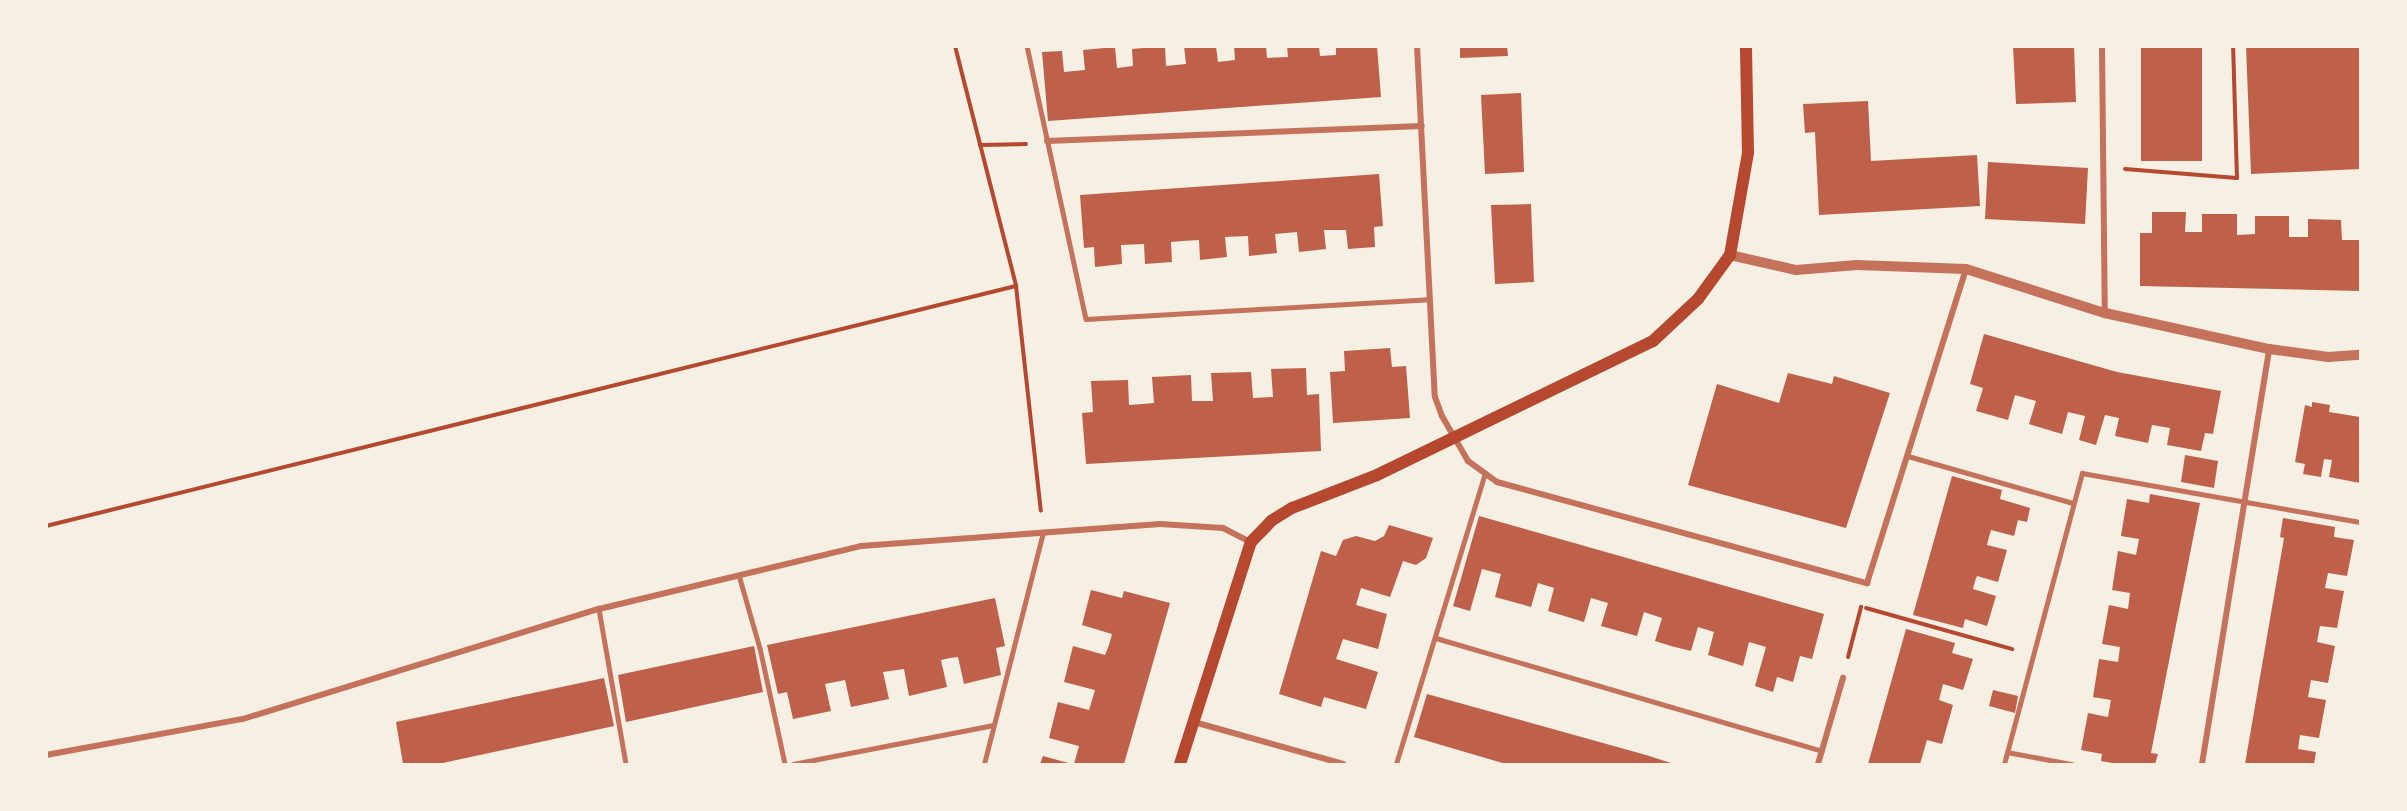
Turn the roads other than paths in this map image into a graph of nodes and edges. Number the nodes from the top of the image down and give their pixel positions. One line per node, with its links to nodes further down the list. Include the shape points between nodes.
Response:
1 (1028, 46): 6 (lane)
2 (1417, 46): 5 (street)
3 (1746, 46): 7 (main road, via 1748,153)
4 (2102, 46): 10 (street)
5 (1422, 126): 6 (street); 9 (street)
6 (1047, 141): 9 (lane, via 1086,319)
7 (1730, 255): 8 (street, via 1796,270 1857,265); 13 (main road, via 1698,299 1653,341)
8 (1966, 269): 10 (street); 14 (street)
9 (1428, 299): 13 (street, via 1435,397)
10 (2105, 313): 11 (street)
11 (2269, 349): 12 (street, via 2328,357); 16 (street)
12 (2361, 355)
13 (1455, 438): 15 (street, via 1468,461); 20 (main road, via 1377,475 1292,508)
14 (1908, 456): 15 (street, via 1867,583 1497,482); 17 (lane)
15 (1485, 473): 23 (lane)
16 (2245, 501): 17 (lane, via 2082,473); 18 (lane); 40 (street)
17 (2073, 503): 28 (lane)
18 (2361, 522)
19 (1043, 533): 20 (street, via 1160,524 1223,528); 21 (street, via 861,546); 26 (lane)
20 (1251, 542): 25 (main road)
21 (739, 573): 22 (street); 31 (lane)
22 (599, 609): 29 (street, via 243,719); 30 (lane)
23 (1436, 638): 27 (lane); 36 (lane)
24 (1843, 678): 27 (street)
25 (1194, 722): 34 (main road); 35 (street)
26 (993, 725): 32 (lane); 33 (lane)
27 (1822, 751): 37 (street)
28 (2007, 752): 38 (lane); 39 (lane)
29 (46, 755)
30 (626, 765)
31 (785, 765)
32 (793, 765)
33 (984, 765)
34 (1180, 765)
35 (1343, 765)
36 (1396, 765)
37 (1818, 765)
38 (2004, 765)
39 (2072, 765)
40 (2202, 765)

